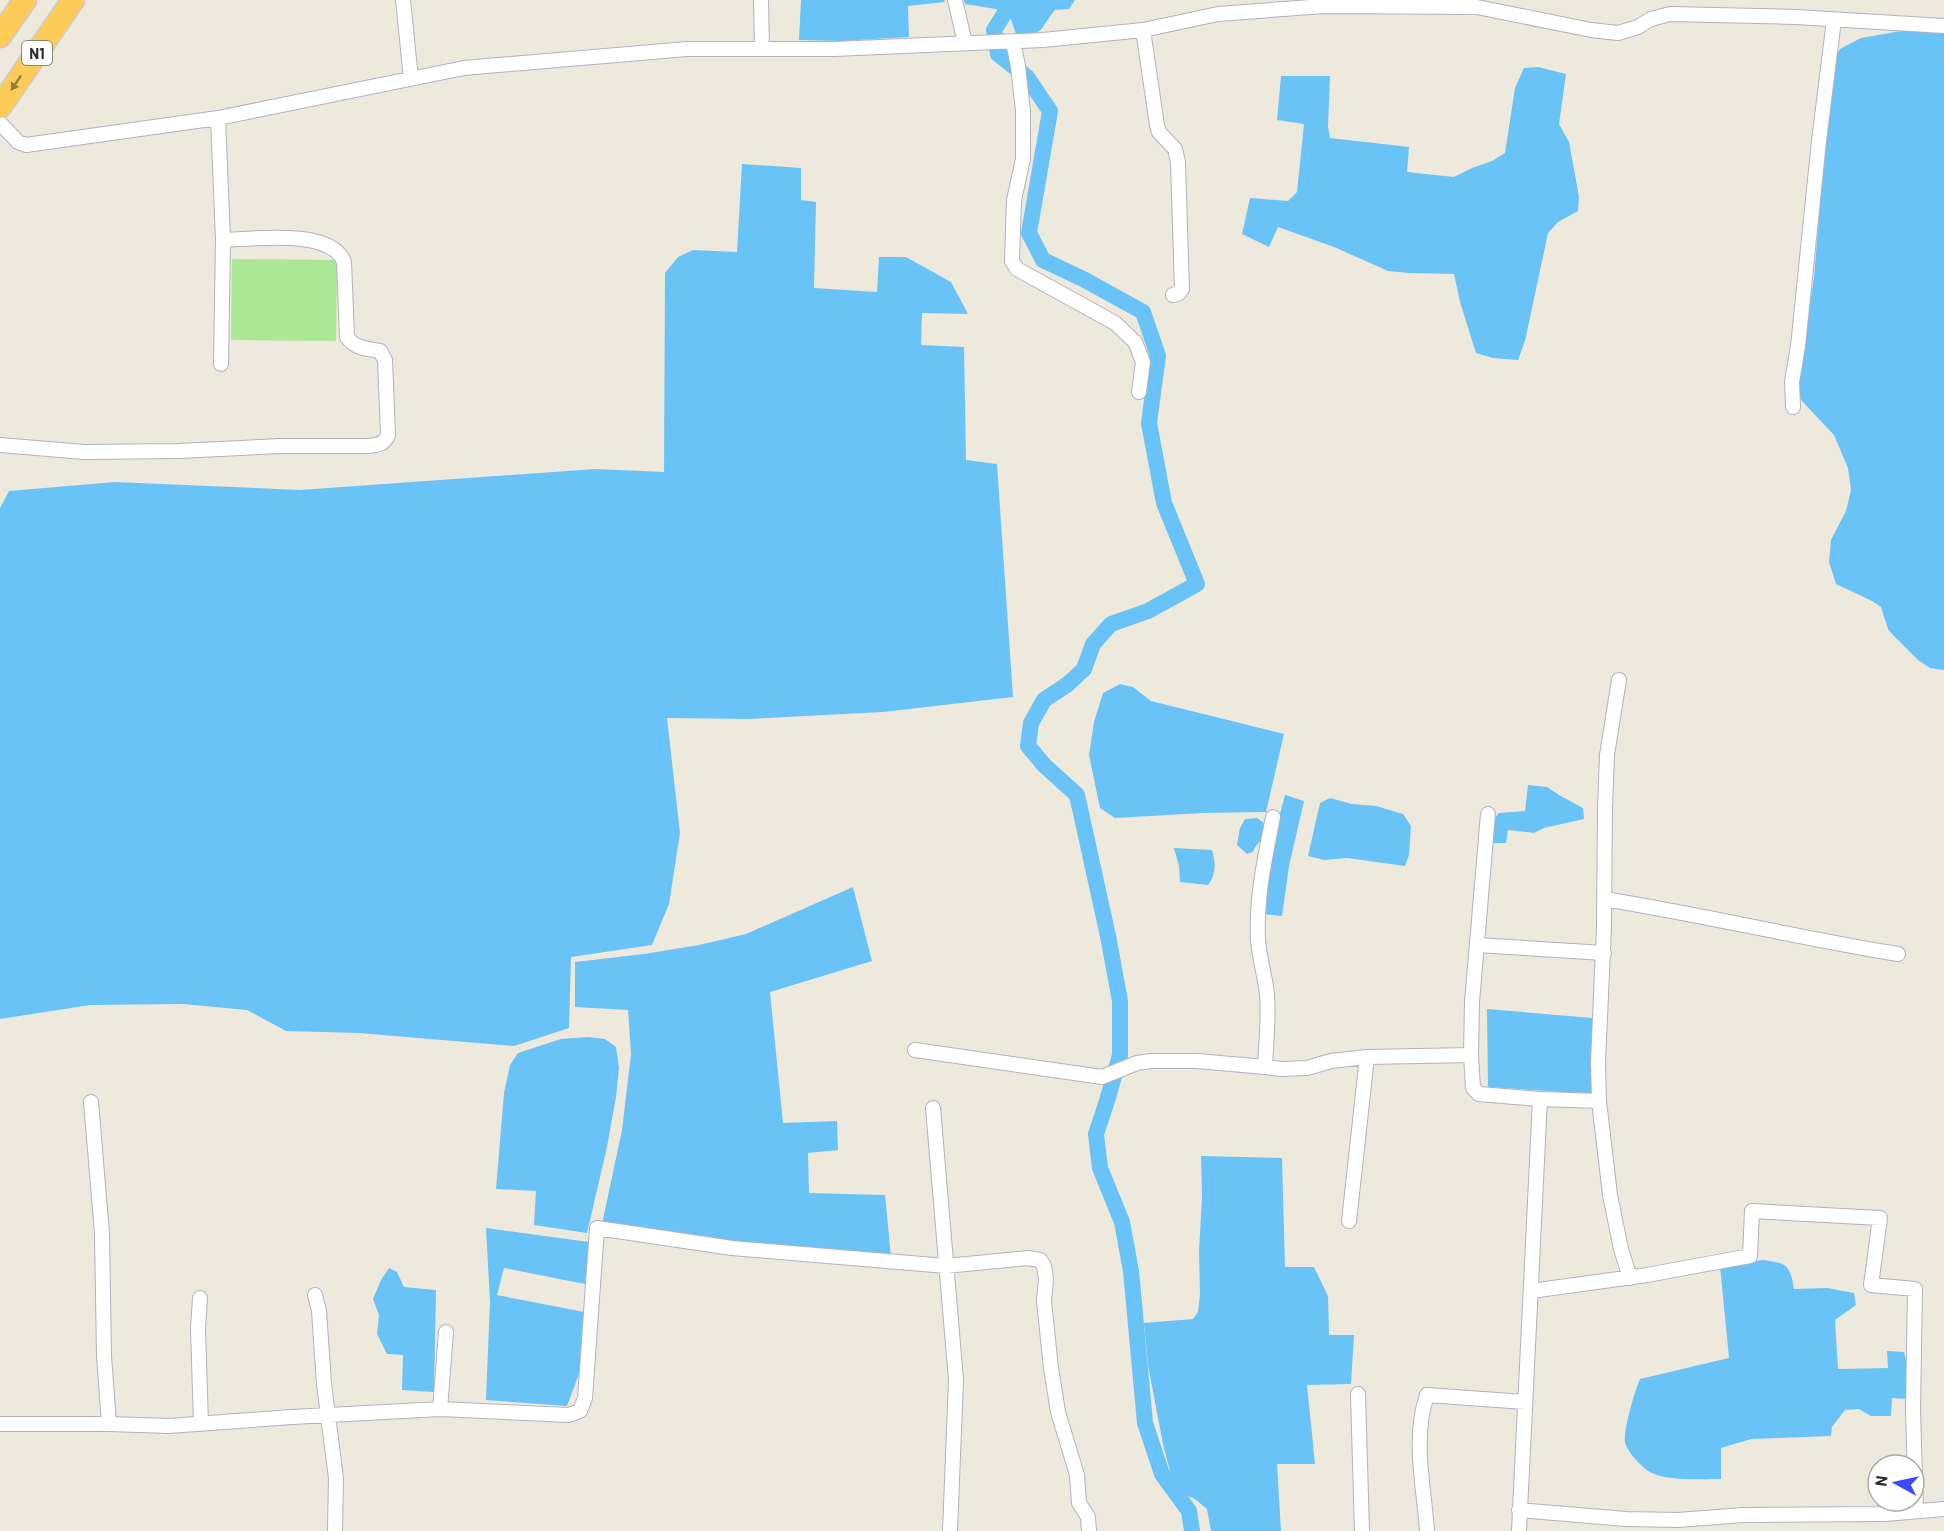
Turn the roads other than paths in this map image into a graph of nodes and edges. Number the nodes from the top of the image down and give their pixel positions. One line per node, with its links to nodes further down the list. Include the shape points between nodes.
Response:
1 (24, 0): 8 (highway); 10 (highway, N1)
2 (73, 0): 15 (highway, N1, one-way to 15)
3 (403, 0): 14 (street)
4 (761, 0): 13 (street)
5 (955, 0): 12 (street)
6 (1834, 20): 7 (street); 9 (street, via 1670,14 1618,33 1477,8 1324,6 1218,14); 22 (street, via 1792,382)
7 (1944, 26)
8 (0, 28)
9 (1143, 30): 11 (street); 19 (street, via 1159,132 1175,149 1178,162 1182,289)
10 (0, 36)
11 (1012, 42): 12 (street); 21 (street, via 1023,111 1023,159 1014,200 1011,261 1017,269 1114,323 1135,342 1143,362)
12 (964, 43): 13 (street)
13 (762, 49): 14 (street, via 687,49 565,59 464,68)
14 (411, 79): 16 (street)
15 (0, 107)
16 (218, 118): 17 (street, via 26,145); 18 (street)
17 (0, 123)
18 (223, 240): 20 (street); 23 (street, via 310,240 330,246 342,256 347,337 351,344 380,351 385,360 386,440 368,446 84,452)
19 (1173, 295)
20 (221, 364)
21 (1139, 392)
22 (1793, 407)
23 (0, 445)
24 (1619, 680): 27 (street, via 1607,755)
25 (1488, 814): 28 (street)
26 (1273, 817): 34 (street, via 1258,912 1258,940 1267,992)
27 (1604, 899): 29 (street); 30 (street)
28 (1477, 945): 29 (street); 32 (street)
29 (1604, 953): 36 (street)
30 (1898, 954)
31 (915, 1050): 34 (street, via 1102,1077 1151,1061)
32 (1471, 1055): 33 (street); 35 (street, via 1473,1088 1479,1094)
33 (1367, 1057): 34 (street, via 1307,1068); 39 (street)
34 (1265, 1067)
35 (1540, 1099): 36 (street); 42 (street)
36 (1599, 1101): 41 (street, via 1610,1195)
37 (91, 1102): 51 (street, via 102,1233)
38 (933, 1108): 40 (street)
39 (1349, 1221)
40 (946, 1266): 48 (street, via 732,1248 597,1228 585,1398 580,1411 569,1415); 59 (street, via 956,1380); 60 (street, via 1028,1258 1040,1260 1044,1266 1044,1301 1058,1412)
41 (1630, 1278): 42 (street); 53 (street, via 1750,1256 1752,1211 1880,1218 1871,1285 1915,1289)
42 (1530, 1291): 47 (street)
43 (315, 1295): 49 (street)
44 (200, 1298): 52 (street)
45 (446, 1332): 48 (street)
46 (1358, 1394): 61 (street)
47 (1525, 1402): 55 (street); 62 (street, via 1427,1395 1420,1423 1419,1458)
48 (440, 1410): 49 (street)
49 (328, 1416): 52 (street); 58 (street, via 336,1478)
50 (0, 1424): 51 (street)
51 (109, 1424): 52 (street)
52 (201, 1424)
53 (1915, 1453)
54 (1944, 1509): 56 (street)
55 (1519, 1510): 57 (street, via 1678,1520); 63 (street)
56 (1926, 1510)
57 (1895, 1513)
58 (335, 1531)
59 (950, 1531)
60 (1089, 1531)
61 (1362, 1531)
62 (1427, 1531)
63 (1519, 1531)

